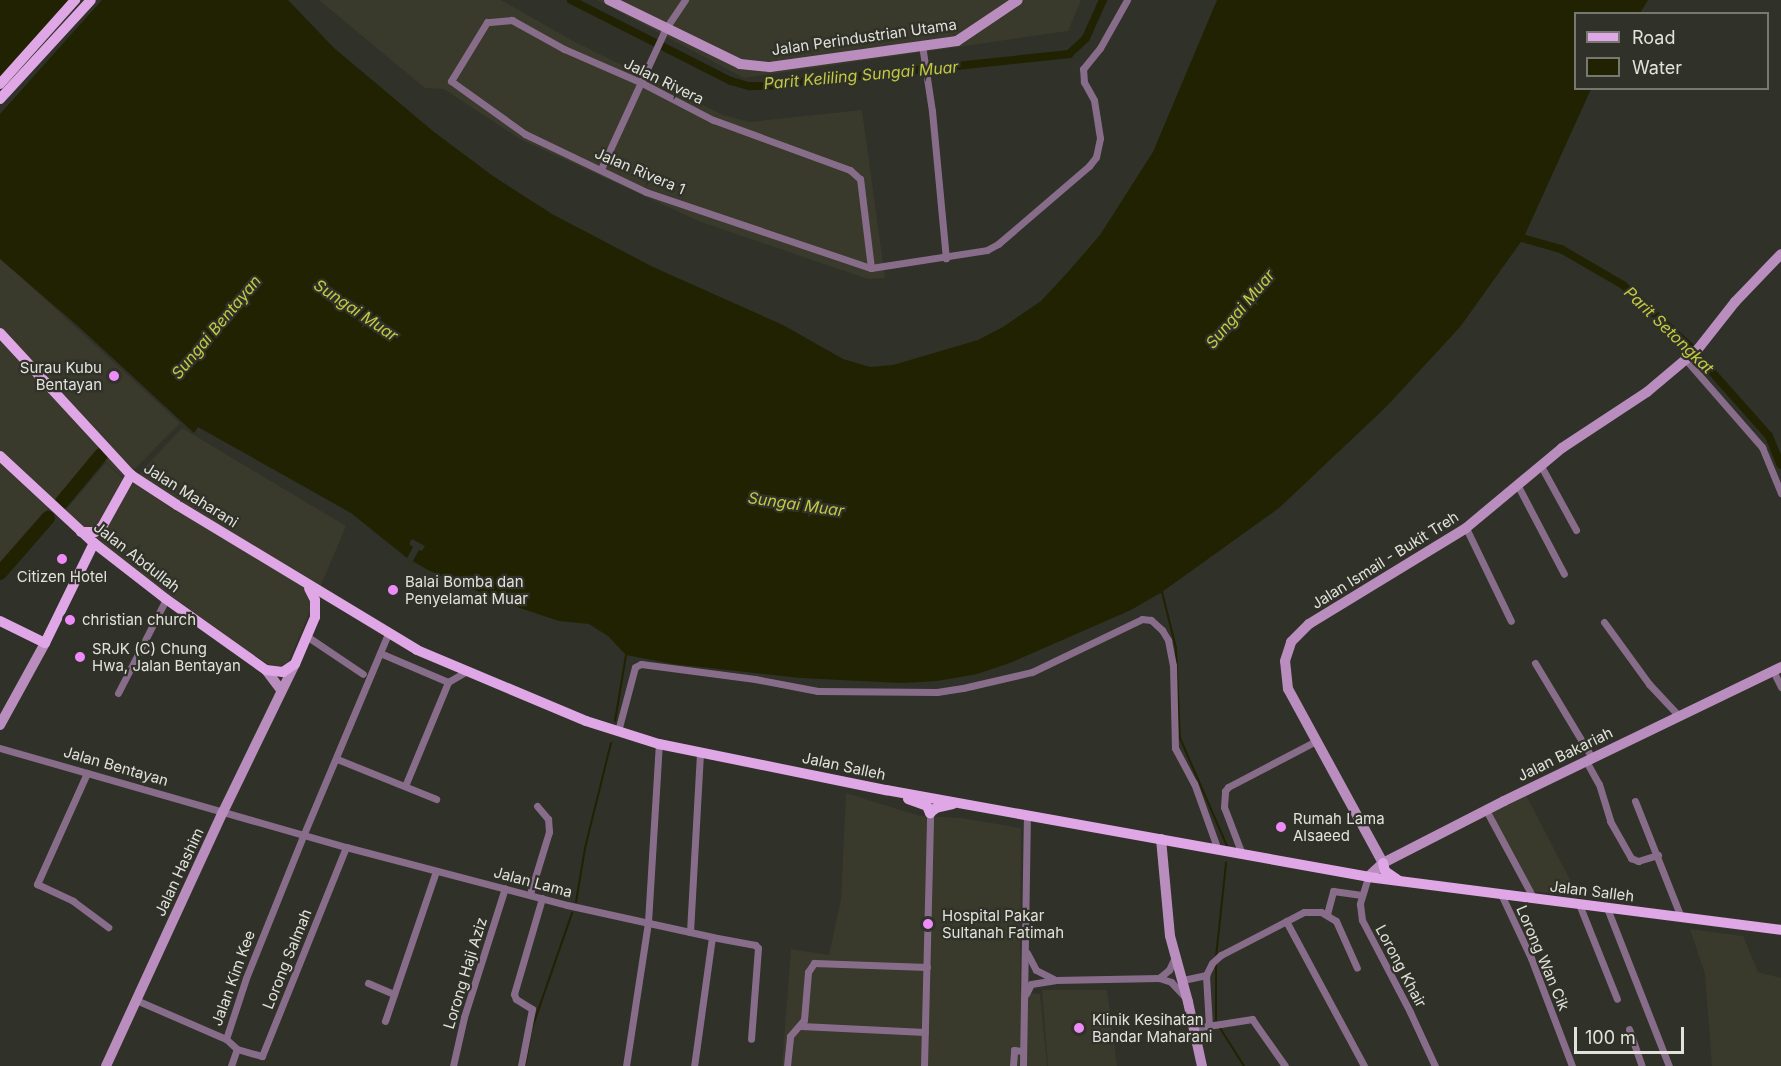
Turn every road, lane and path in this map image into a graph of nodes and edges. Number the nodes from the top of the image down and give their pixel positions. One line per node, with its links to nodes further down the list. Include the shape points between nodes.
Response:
1 (75, 0): 11 (main road)
2 (90, 0): 12 (main road)
3 (609, 0): 7 (street, Jalan Perindustrian Utama)
4 (685, 0): 7 (street)
5 (1018, 0): 8 (street, Jalan Perindustrian Utama, via 964,39)
6 (1127, 0): 15 (street, via 1100,48 1083,69 1084,82 1094,100 1100,145 1096,157 998,244)
7 (664, 32): 8 (street, Jalan Perindustrian Utama, via 740,64 770,67); 10 (street)
8 (922, 45): 15 (street)
9 (471, 46): 10 (street, Jalan Rivera, via 487,22 512,20 564,49); 13 (street, Jalan Rivera 1, via 451,81 525,134)
10 (639, 82): 13 (street); 16 (street, Jalan Rivera, via 713,120 858,176)
11 (0, 84)
12 (0, 99)
13 (601, 169): 16 (street, Jalan Rivera 1, via 646,192)
14 (1781, 254): 18 (street, Jalan Ismail - Bukit Treh, via 1734,302)
15 (946, 258): 16 (street)
16 (871, 268)
17 (0, 333): 21 (main road, Jalan Maharani)
18 (1692, 354): 20 (street, Jalan Ismail - Bukit Treh, via 1647,392); 23 (street, via 1757,440)
19 (0, 456): 26 (main road, Jalan Abdullah)
20 (1541, 466): 22 (street, Jalan Ismail - Bukit Treh); 25 (street)
21 (131, 475): 26 (main road, via 102,527 95,532); 29 (main road, Jalan Maharani)
22 (1518, 486): 24 (street, Jalan Ismail - Bukit Treh); 28 (street)
23 (1781, 493)
24 (1466, 528): 34 (street); 53 (street, Jalan Ismail - Bukit Treh, via 1309,624 1291,642 1285,679)
25 (1576, 530)
26 (81, 532): 27 (main road, Jalan Abdullah)
27 (94, 543): 30 (main road, Jalan Abdullah); 38 (main road)
28 (1564, 574)
29 (306, 584): 31 (main road, Jalan Maharani); 32 (main road, via 315,600)
30 (166, 599): 43 (main road, Jalan Abdullah); 49 (street)
31 (339, 605): 32 (main road, via 323,608); 36 (main road, Jalan Salleh)
32 (315, 617): 37 (main road)
33 (0, 621): 38 (main road)
34 (1511, 621)
35 (1604, 622): 50 (street, via 1649,684)
36 (388, 634): 39 (street, Jalan Kim Kee); 44 (main road, Jalan Salleh)
37 (308, 637): 41 (main road); 45 (street)
38 (45, 643): 51 (street)
39 (380, 653): 46 (street); 57 (street, Jalan Kim Kee)
40 (1535, 663): 58 (street)
41 (295, 664): 43 (main road, via 283,672); 48 (street, Jalan Hashim)
42 (1777, 669): 47 (street); 50 (street, Jalan Bakariah)
43 (266, 670): 48 (street)
44 (465, 672): 46 (street); 52 (main road, Jalan Salleh)
45 (363, 674)
46 (448, 682): 60 (street)
47 (1781, 687)
48 (282, 691): 67 (street, Jalan Hashim)
49 (118, 693)
50 (1679, 716): 58 (street, Jalan Bakariah)
51 (0, 725)
52 (618, 730): 54 (main road, Jalan Salleh); 73 (street, via 635,667 641,664 818,691 937,692 1032,672 1142,619 1151,620 1168,640 1173,666 1175,748 1194,783)
53 (1316, 741): 74 (street, via 1225,791 1224,807); 76 (street, Jalan Ismail - Bukit Treh)
54 (659, 744): 56 (main road, Jalan Salleh); 91 (street)
55 (1, 751): 59 (street, Jalan Bentayan)
56 (700, 752): 61 (main road, Jalan Salleh); 94 (street)
57 (337, 759): 60 (street); 70 (street, Jalan Kim Kee)
58 (1589, 760): 66 (street, Jalan Bakariah); 75 (street, via 1610,821 1631,858 1638,861)
59 (87, 773): 67 (street, Jalan Bentayan); 92 (street, via 37,884 73,901)
60 (405, 786): 62 (street)
61 (894, 792): 64 (main road, Jalan Salleh); 68 (main road, via 927,806)
62 (436, 799)
63 (1635, 801): 75 (street)
64 (960, 803): 68 (main road); 69 (main road, Jalan Salleh)
65 (537, 806): 81 (street, via 548,819 549,832)
66 (1486, 810): 76 (street, Jalan Bakariah); 85 (street)
67 (223, 812): 70 (street, Jalan Lama); 108 (street, Jalan Hashim)
68 (930, 813): 98 (street)
69 (1028, 815): 71 (main road, Jalan Salleh); 96 (street)
70 (303, 836): 72 (street, Jalan Lama); 116 (street, Jalan Kim Kee)
71 (1161, 839): 73 (main road, Jalan Salleh); 97 (street, via 1168,925)
72 (346, 848): 77 (street, Jalan Lama); 118 (street, Lorong Salmah, via 264,1054)
73 (1218, 850): 74 (main road, Jalan Salleh)
74 (1242, 854): 78 (main road, Jalan Salleh)
75 (1658, 855): 89 (street)
76 (1383, 863): 78 (street, Jalan Bakariah); 79 (main road, via 1385,871)
77 (436, 871): 80 (street, Jalan Lama); 105 (street)
78 (1368, 877): 79 (main road, Jalan Salleh); 83 (street, Lorong Khair)
79 (1399, 881): 82 (main road, Jalan Salleh)
80 (505, 888): 81 (street, Jalan Lama); 122 (street, Lorong Haji Aziz)
81 (530, 894): 84 (street, Jalan Lama)
82 (1501, 894): 85 (main road, Jalan Salleh); 134 (street, Lorong Wan Cik, via 1531,958)
83 (1362, 895): 88 (street, via 1334,891); 133 (street, Lorong Khair, via 1362,920)
84 (542, 898): 91 (street, Jalan Lama); 123 (street, via 514,994 531,1009)
85 (1534, 898): 86 (main road, Jalan Salleh)
86 (1579, 904): 87 (main road, Jalan Salleh); 107 (street)
87 (1607, 908): 89 (main road, Jalan Salleh); 136 (street)
88 (1327, 914): 90 (street, via 1307,911); 99 (street, via 1336,921)
89 (1681, 917): 93 (main road, Jalan Salleh)
90 (1286, 921): 100 (street, via 1221,955); 132 (street)
91 (648, 922): 94 (street, Jalan Lama); 124 (street)
92 (108, 927)
93 (1781, 930)
94 (690, 932): 95 (street, Jalan Lama)
95 (712, 937): 117 (street, Jalan Lama, via 758,948); 125 (street)
96 (1026, 944): 102 (street, via 1036,970); 106 (street)
97 (1176, 954): 101 (street, via 1172,966); 103 (street)
98 (927, 967): 111 (street, via 814,963 808,972); 115 (street)
99 (1357, 968)
100 (1206, 975): 103 (street); 112 (street)
101 (1159, 978): 102 (street); 109 (street, via 1178,987)
102 (1055, 980): 106 (street, via 1031,984)
103 (1183, 980): 109 (street)
104 (368, 983): 105 (street)
105 (394, 994): 110 (street)
106 (1024, 999): 119 (street)
107 (1617, 999)
108 (136, 1000): 116 (street, Jalan Kim Kee); 120 (street, Jalan Hashim)
109 (1188, 1002): 113 (street)
110 (385, 1021)
111 (801, 1026): 115 (street); 126 (street, via 790,1036)
112 (1209, 1026): 113 (street); 131 (street, via 1255,1021 1275,1057)
113 (1195, 1028): 130 (street)
114 (1629, 1029): 135 (street)
115 (925, 1032): 127 (street)
116 (226, 1039): 118 (street)
117 (751, 1039)
118 (237, 1049): 121 (street)
119 (1023, 1051): 128 (street, via 1014,1050); 129 (street)
120 (106, 1066)
121 (231, 1066)
122 (453, 1066)
123 (521, 1066)
124 (626, 1066)
125 (694, 1066)
126 (787, 1066)
127 (924, 1066)
128 (1013, 1066)
129 (1023, 1066)
130 (1202, 1066)
131 (1285, 1066)
132 (1364, 1066)
133 (1435, 1066)
134 (1572, 1066)
135 (1642, 1066)
136 (1670, 1066)

